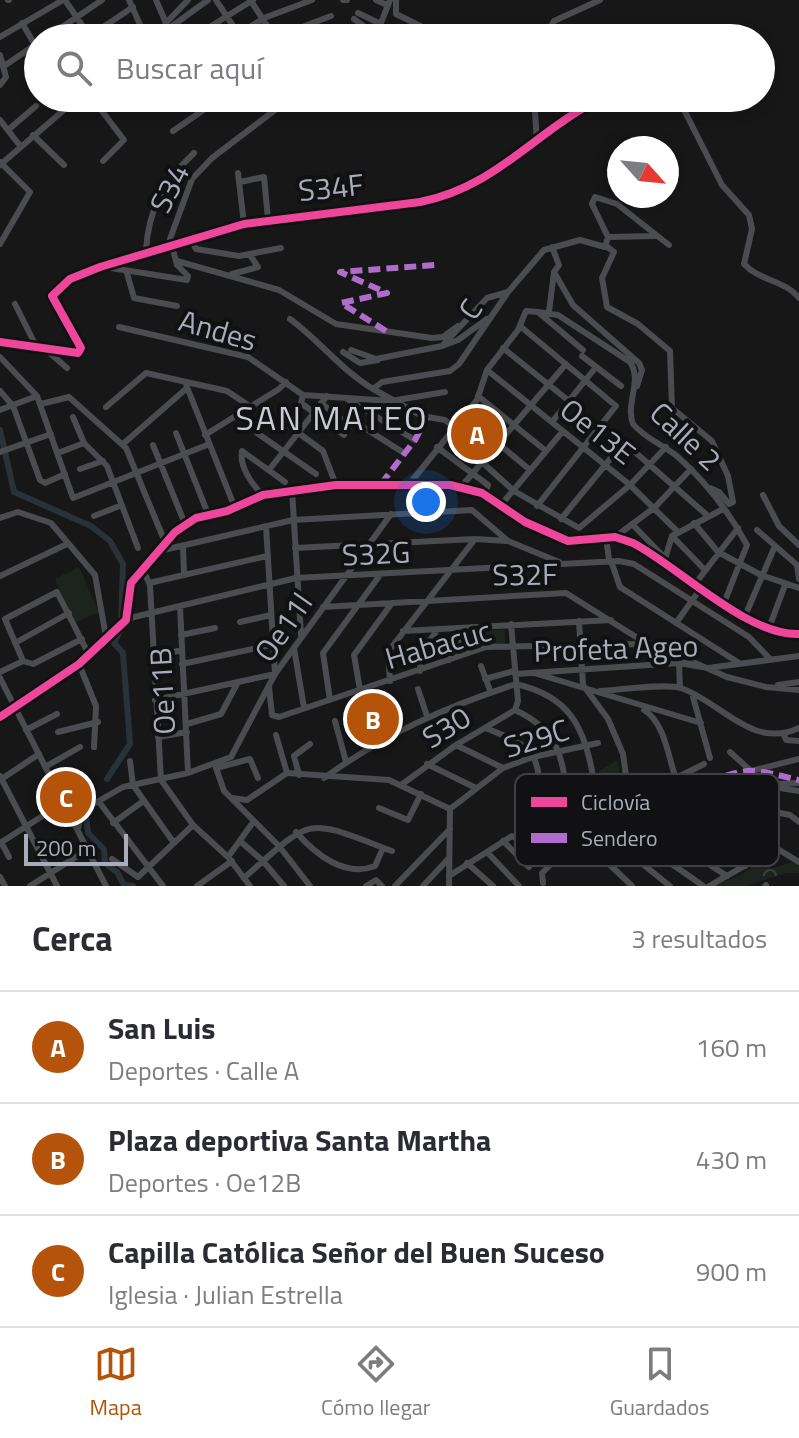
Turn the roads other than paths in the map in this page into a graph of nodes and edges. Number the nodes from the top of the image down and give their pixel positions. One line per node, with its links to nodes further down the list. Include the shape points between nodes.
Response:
1 (64, 0): 15 (street); 17 (street)
2 (102, 0): 15 (street)
3 (156, 0): 22 (street)
4 (208, 0): 24 (street)
5 (216, 0): 13 (street)
6 (252, 0): 13 (street); 16 (street)
7 (312, 0): 16 (street)
8 (376, 0): 11 (street)
9 (600, 0): 33 (street)
10 (185, 1): 23 (street)
11 (391, 2): 31 (street); 32 (street, via 396,14)
12 (131, 4): 20 (street); 21 (street)
13 (226, 15): 25 (street); 26 (street)
14 (331, 16): 29 (street)
15 (77, 18): 18 (street); 19 (street)
16 (264, 18): 27 (street); 28 (street)
17 (22, 23): 34 (street); 35 (street)
18 (68, 24)
19 (81, 24)
20 (106, 24)
21 (139, 24)
22 (166, 24)
23 (168, 24)
24 (170, 24)
25 (213, 24)
26 (230, 24)
27 (255, 24)
28 (267, 24)
29 (311, 24)
30 (363, 24): 31 (street, via 356,16)
31 (381, 24)
32 (416, 24)
33 (552, 24)
34 (24, 26)
35 (0, 37)
36 (24, 52): 38 (street)
37 (0, 55): 38 (street)
38 (4, 66): 39 (street, via 6,77)
39 (0, 85)
40 (29, 112): 49 (street)
41 (60, 112): 51 (street)
42 (103, 112): 55 (street, via 124,140)
43 (201, 112): 50 (street)
44 (273, 112): 66 (street, S34, via 199,168 182,199)
45 (535, 112): 52 (street)
46 (581, 112): 52 (street, S34F)
47 (685, 112): 79 (street, via 722,185 749,215 752,229 744,264)
48 (0, 120): 49 (street)
49 (8, 130): 53 (street)
50 (173, 131)
51 (33, 135): 53 (street); 57 (street)
52 (537, 142): 60 (street, S34F, via 483,180 435,199)
53 (21, 147): 56 (street)
54 (194, 153): 71 (street, via 162,190 149,220)
55 (103, 161)
56 (0, 164): 65 (street, via 30,192)
57 (64, 165)
58 (238, 173): 59 (street)
59 (240, 182): 60 (street, via 264,177); 61 (street)
60 (268, 219): 61 (street, S34F)
61 (244, 224): 64 (street, S34F)
62 (657, 236): 63 (street); 63 (street, via 617,204 597,197 592,204); 67 (street)
63 (608, 237): 68 (street)
64 (190, 238): 66 (street, S34F); 72 (street, via 198,250)
65 (0, 244)
66 (170, 244): 71 (street, S34F); 73 (street)
67 (669, 245)
68 (606, 246): 69 (street, via 580,240); 178 (street, via 614,252 602,278 607,307 670,351 671,405 712,441 733,502)
69 (552, 247): 75 (street, via 559,265); 78 (street, C, via 537,256)
70 (281, 248): 72 (street)
71 (146, 251): 74 (street, S34F)
72 (250, 255): 77 (street, via 258,268)
73 (175, 260): 76 (street, via 186,280); 77 (street)
74 (104, 266): 76 (street); 91 (street, S34F, via 66,280 52,296 81,350)
75 (554, 272): 83 (street); 112 (street, via 573,305 641,364)
76 (127, 273): 81 (street, via 134,298)
77 (230, 274): 86 (street, via 279,290 344,326 432,338)
78 (508, 292): 84 (street, C); 86 (street, via 487,298)
79 (799, 298)
80 (15, 304): 91 (street)
81 (177, 306)
82 (538, 312): 83 (street); 87 (street, via 527,310); 96 (street)
83 (549, 312): 112 (street, via 630,362 635,373)
84 (493, 314): 90 (street); 104 (street, C, via 450,371 395,378)
85 (290, 319): 104 (street)
86 (458, 326): 90 (street)
87 (520, 326): 92 (street); 95 (street)
88 (119, 327): 100 (street, Andes, via 244,355)
89 (0, 342): 91 (street)
90 (442, 346): 93 (street, via 360,363)
91 (40, 348): 97 (street)
92 (503, 348): 98 (street); 102 (street)
93 (347, 351)
94 (0, 357): 108 (street)
95 (566, 364): 99 (street); 102 (street)
96 (596, 367): 99 (street); 103 (street)
97 (67, 368)
98 (487, 370): 110 (street); 118 (street, Oe13E)
99 (585, 380): 114 (street); 128 (street, via 616,404)
100 (286, 382): 107 (street, Andes); 120 (street)
101 (186, 385): 119 (street, via 144,373); 120 (street, via 227,391); 138 (street); 144 (street)
102 (549, 385): 114 (street); 118 (street)
103 (621, 386)
104 (373, 389): 113 (street)
105 (0, 391): 117 (street)
106 (445, 392): 113 (street)
107 (303, 395): 109 (street); 123 (street, via 300,402)
108 (37, 396): 116 (street); 117 (street)
109 (327, 396): 111 (street); 115 (street)
110 (478, 396): 129 (street); 132 (street)
111 (344, 397): 113 (street); 140 (street)
112 (633, 397): 149 (street, Calle 2, via 633,424)
113 (391, 401): 125 (street, via 425,417)
114 (569, 401): 127 (street)
115 (321, 403): 123 (street); 130 (street)
116 (41, 404): 137 (street); 144 (street, via 69,397)
117 (13, 406): 122 (street); 143 (street)
118 (531, 406): 127 (street, Oe13E); 129 (street)
119 (106, 407)
120 (251, 407): 138 (street)
121 (441, 408): 125 (street)
122 (0, 410)
123 (313, 413): 136 (street); 139 (street)
124 (73, 417): 142 (street)
125 (442, 418): 132 (street)
126 (281, 420): 136 (street)
127 (552, 422): 133 (street, Oe13E)
128 (603, 424): 141 (street); 150 (street)
129 (514, 425): 145 (street); 152 (street)
130 (350, 426)
131 (363, 427): 155 (street)
132 (453, 427): 148 (street); 157 (street)
133 (563, 431): 150 (street, Oe13E); 152 (street)
134 (176, 433): 156 (street)
135 (257, 433): 151 (street)
136 (299, 433): 151 (street); 173 (street, via 323,451)
137 (51, 434): 143 (street); 154 (street)
138 (205, 435): 147 (street)
139 (344, 435)
140 (415, 440)
141 (624, 442): 159 (street); 162 (street)
142 (84, 443): 154 (street); 158 (street)
143 (27, 444): 153 (street); 167 (street, via 40,480 45,483)
144 (123, 444): 168 (street)
145 (499, 444): 157 (street); 166 (street)
146 (153, 445): 160 (street)
147 (207, 445): 156 (street); 188 (street)
148 (437, 447): 170 (street); 176 (street)
149 (666, 447): 159 (street); 164 (street, Calle 2)
150 (583, 448): 162 (street, Oe13E); 186 (street)
151 (284, 451): 165 (street); 169 (street)
152 (546, 451): 166 (street)
153 (0, 452)
154 (58, 453): 167 (street)
155 (404, 453)
156 (183, 455): 160 (street); 191 (street)
157 (489, 457): 161 (street)
158 (103, 461): 163 (street); 172 (street)
159 (651, 463): 174 (street); 175 (street)
160 (160, 464): 168 (street); 199 (street)
161 (484, 464): 170 (street); 180 (street)
162 (605, 465): 174 (street, Oe13E); 196 (street)
163 (80, 469)
164 (691, 469): 175 (street); 178 (street, Calle 2)
165 (269, 470): 171 (street); 182 (street, via 244,451 240,455)
166 (530, 470): 180 (street)
167 (65, 474): 172 (street, via 76,499)
168 (137, 474): 172 (street); 209 (street)
169 (316, 474)
170 (474, 475): 177 (street); 181 (street, via 489,487)
171 (285, 482)
172 (114, 483): 184 (street)
173 (336, 485): 176 (street); 179 (street)
174 (630, 485): 187 (street, Oe13E); 196 (street, via 579,528)
175 (676, 485): 187 (street); 194 (street)
176 (407, 487): 177 (street)
177 (460, 488): 181 (street)
178 (710, 488): 189 (street, Calle 2)
179 (292, 490): 182 (street); 197 (street)
180 (514, 491): 185 (street); 186 (street)
181 (482, 494): 185 (street); 190 (street)
182 (263, 495): 188 (street)
183 (763, 495): 212 (street, via 779,526)
184 (122, 505): 193 (street); 215 (street)
185 (501, 505): 205 (street, via 568,541)
186 (537, 506): 196 (street)
187 (655, 507): 200 (street); 204 (street, Oe13E)
188 (235, 508): 191 (street)
189 (723, 509): 194 (street); 202 (street, Calle 2)
190 (476, 511): 192 (street); 208 (street)
191 (208, 514): 199 (street)
192 (391, 514): 197 (street); 211 (street, Oe11l)
193 (94, 516)
194 (708, 516): 198 (street)
195 (0, 518): 210 (street, via 13,512 47,519)
196 (561, 519)
197 (293, 520): 201 (street); 216 (street)
198 (694, 523): 204 (street); 218 (street)
199 (185, 524): 209 (street)
200 (632, 524): 206 (street); 221 (street)
201 (266, 526): 213 (street); 219 (street)
202 (738, 528): 218 (street); 223 (street, Calle 2, via 747,545)
203 (757, 530): 214 (street)
204 (675, 534): 221 (street); 225 (street)
205 (606, 537): 206 (street); 220 (street)
206 (615, 537): 221 (street)
207 (475, 539): 208 (street); 211 (street); 227 (street)
208 (508, 541): 222 (street)
209 (165, 542): 217 (street)
210 (67, 544): 231 (street); 265 (street, via 95,575)
211 (367, 545): 216 (street); 232 (street, Oe11l)
212 (799, 545)
213 (183, 546): 217 (street); 228 (street)
214 (775, 546): 224 (street); 230 (street)
215 (138, 548)
216 (295, 548): 233 (street)
217 (159, 551): 226 (street)
218 (718, 552): 223 (street); 225 (street)
219 (267, 556): 228 (street); 236 (street)
220 (610, 560): 222 (street, S32G); 241 (street, via 634,564); 255 (street, via 620,587)
221 (665, 561): 238 (street)
222 (562, 563): 227 (street, S32G)
223 (738, 564): 230 (street); 243 (street)
224 (797, 565): 234 (street)
225 (704, 569): 238 (street)
226 (143, 570): 235 (street); 253 (street, via 131,583)
227 (450, 570): 229 (street, S32G); 240 (street)
228 (184, 574): 235 (street)
229 (380, 575): 232 (street, S32G); 244 (street)
230 (761, 575): 237 (street); 250 (street)
231 (0, 576)
232 (345, 577): 233 (street, S32G); 246 (street, Oe11l)
233 (296, 578): 236 (street, S32G); 264 (street)
234 (799, 579)
235 (149, 583): 247 (street)
236 (269, 585): 245 (street, S32G); 249 (street)
237 (785, 585): 239 (street); 259 (street)
238 (698, 586): 241 (street); 243 (street)
239 (799, 588)
240 (427, 601): 242 (street, S32F); 251 (street, S32F, via 566,593); 261 (street)
241 (693, 601): 255 (street); 277 (street, via 749,637)
242 (392, 603): 244 (street, S32F); 303 (street, via 354,655)
243 (724, 603): 250 (street)
244 (357, 605): 246 (street, S32F); 310 (street, via 323,653)
245 (180, 606): 247 (street, S32G); 263 (street, Oe11B)
246 (323, 607): 264 (street, Oe11l)
247 (150, 612): 253 (street, S32G); 276 (street)
248 (69, 613): 266 (street); 267 (street); 267 (street, via 57,592 7,616)
249 (271, 615): 254 (street); 269 (street)
250 (745, 616): 259 (street)
251 (611, 620): 252 (street); 272 (street, S32F)
252 (579, 621): 256 (street); 268 (street)
253 (124, 622): 265 (street)
254 (240, 622)
255 (676, 623): 281 (street)
256 (511, 624): 257 (street); 271 (street)
257 (472, 627): 260 (street); 278 (street)
258 (215, 628): 263 (street)
259 (769, 628): 262 (street)
260 (438, 629): 261 (street); 287 (street, via 421,652)
261 (403, 631): 294 (street, via 387,654)
262 (799, 634)
263 (181, 635): 273 (street, Oe11B)
264 (301, 635): 270 (street, Oe11l)
265 (106, 637): 274 (street)
266 (82, 639): 274 (street); 279 (street, via 33,664)
267 (15, 643): 279 (street)
268 (580, 644): 271 (street, Habacuc); 272 (street, Habacuc, via 638,642); 286 (street)
269 (271, 645): 283 (street); 291 (street)
270 (294, 647): 291 (street, Oe11l); 313 (street)
271 (511, 647): 278 (street, Habacuc, via 482,648); 290 (street)
272 (665, 649): 285 (street, S32F)
273 (182, 650): 276 (street); 283 (street, Oe11B)
274 (89, 655): 282 (street)
275 (799, 656): 277 (street, Profeta Ageo)
276 (153, 657): 309 (street)
277 (770, 659): 281 (street, Profeta Ageo)
278 (449, 660): 287 (street, Habacuc)
279 (23, 661): 289 (street)
280 (679, 663): 285 (street, Profeta Ageo); 286 (street, Profeta Ageo); 301 (street)
281 (739, 663): 285 (street, Profeta Ageo)
282 (79, 664): 312 (street); 320 (street)
283 (182, 664): 307 (street, Oe11B)
284 (481, 666): 293 (street)
285 (708, 668): 300 (street)
286 (582, 669): 288 (street, Profeta Ageo); 298 (street)
287 (420, 671): 294 (street, Habacuc)
288 (531, 671): 290 (street, Profeta Ageo); 298 (street)
289 (0, 672)
290 (514, 672): 293 (street); 297 (street, Profeta Ageo)
291 (275, 674): 295 (street); 299 (street, Oe11l)
292 (0, 678): 312 (street)
293 (485, 679): 306 (street)
294 (390, 681): 303 (street, Habacuc)
295 (238, 682): 307 (street); 322 (street, via 221,714)
296 (799, 682): 300 (street)
297 (516, 684): 306 (street, Profeta Ageo); 314 (street); 335 (street, via 555,699)
298 (583, 685): 305 (street); 357 (street, via 608,719)
299 (269, 687): 313 (street, Habacuc, via 272,715); 350 (street, Oe11l, via 231,757)
300 (766, 687): 304 (street)
301 (680, 688): 305 (street); 308 (street)
302 (418, 689): 317 (street)
303 (360, 690): 310 (street, Habacuc)
304 (799, 690)
305 (600, 691): 311 (street)
306 (491, 693): 317 (street, Profeta Ageo)
307 (185, 695): 309 (street); 322 (street, Oe11B)
308 (693, 697): 321 (street); 329 (street, via 745,728)
309 (155, 700): 330 (street)
310 (330, 700): 313 (street, Habacuc)
311 (630, 704): 321 (street); 358 (street, via 653,717)
312 (15, 707): 318 (street); 325 (street)
313 (304, 708)
314 (515, 710): 323 (street, S30); 339 (street, via 542,724)
315 (57, 714): 325 (street)
316 (356, 714): 338 (street)
317 (427, 716): 338 (street, Profeta Ageo)
318 (0, 717)
319 (335, 721): 346 (street)
320 (98, 722): 326 (street); 337 (street)
321 (701, 723): 343 (street)
322 (187, 724): 327 (street, Oe11B)
323 (486, 728): 334 (street, S30); 342 (street, via 519,743)
324 (799, 728): 329 (street)
325 (26, 730): 341 (street)
326 (58, 732)
327 (187, 732): 330 (street); 352 (street, Oe11B)
328 (276, 735): 353 (street)
329 (784, 735): 331 (street)
330 (158, 737): 364 (street)
331 (799, 741)
332 (598, 743): 335 (street, S29C)
333 (310, 744): 360 (street, via 294,756)
334 (456, 745): 347 (street, S30); 351 (street)
335 (588, 745): 339 (street, S29C); 356 (street)
336 (80, 747): 349 (street)
337 (94, 747)
338 (367, 750): 346 (street, Profeta Ageo)
339 (560, 751): 342 (street, S29C); 355 (street)
340 (730, 752): 344 (street, via 751,771)
341 (39, 754): 349 (street); 361 (street)
342 (533, 757): 351 (street, S29C); 354 (street)
343 (710, 758)
344 (799, 759)
345 (130, 761): 367 (street)
346 (346, 762): 363 (street, Profeta Ageo)
347 (427, 764): 368 (street, S30); 369 (street)
348 (704, 764): 359 (street)
349 (45, 767): 376 (street)
350 (215, 767): 352 (street); 362 (street, via 250,759); 373 (street)
351 (503, 768): 369 (street, S29C)
352 (188, 773): 364 (street)
353 (287, 773): 360 (street); 373 (street, via 247,800)
354 (537, 774)
355 (563, 774)
356 (594, 774)
357 (626, 774)
358 (671, 774)
359 (685, 774)
360 (299, 775): 363 (street)
361 (0, 778): 385 (street)
362 (258, 778)
363 (324, 778): 368 (street, via 383,779)
364 (161, 780): 367 (street); 383 (street)
365 (799, 783): 366 (street)
366 (779, 784)
367 (133, 785): 374 (street); 375 (street)
368 (401, 785): 372 (street)
369 (476, 788): 379 (street, S29C)
370 (779, 788): 371 (street)
371 (799, 791)
372 (421, 794): 378 (street, via 408,820); 379 (street)
373 (232, 798): 394 (street)
374 (99, 802): 377 (street); 382 (street)
375 (142, 802): 382 (street); 393 (street)
376 (63, 803): 377 (street); 385 (street); 387 (street)
377 (82, 808): 387 (street)
378 (379, 808)
379 (450, 809): 386 (street)
380 (779, 813): 381 (street)
381 (799, 822)
382 (113, 823): 414 (street)
383 (193, 825): 393 (street); 404 (street)
384 (251, 825): 390 (street)
385 (26, 826): 392 (street); 416 (street)
386 (450, 829): 402 (street); 434 (street)
387 (78, 832): 396 (street)
388 (296, 832): 394 (street); 395 (street, via 325,827); 395 (street, via 317,855 355,869 375,866)
389 (515, 836): 391 (street)
390 (240, 841): 404 (street); 405 (street)
391 (503, 841): 399 (street); 400 (street)
392 (0, 842): 401 (street)
393 (174, 843): 414 (street)
394 (279, 846): 405 (street); 431 (street)
395 (383, 848): 398 (street)
396 (87, 850): 416 (street); 426 (street)
397 (779, 850): 406 (street)
398 (392, 851)
399 (487, 852): 407 (street); 415 (street)
400 (515, 853)
401 (9, 857)
402 (449, 858): 417 (street); 435 (street)
403 (112, 859): 414 (street, via 135,878)
404 (230, 859): 420 (street); 428 (street)
405 (263, 861): 420 (street); 430 (street)
406 (799, 862)
407 (467, 863): 417 (street); 422 (street)
408 (549, 866): 421 (street, via 542,873)
409 (610, 866): 438 (street)
410 (644, 866): 439 (street)
411 (678, 866): 440 (street)
412 (712, 866): 418 (street)
413 (745, 866): 418 (street)
414 (150, 867): 427 (street)
415 (501, 868): 422 (street); 437 (street)
416 (50, 873): 424 (street); 425 (street)
417 (449, 876): 436 (street)
418 (727, 876): 440 (street)
419 (0, 877): 423 (street)
420 (244, 878): 429 (street)
421 (543, 883)
422 (491, 884)
423 (5, 886)
424 (30, 886)
425 (57, 886)
426 (106, 886)
427 (163, 886)
428 (197, 886)
429 (250, 886)
430 (284, 886)
431 (310, 886)
432 (366, 886): 433 (street, via 376,880)
433 (382, 886)
434 (395, 886)
435 (423, 886)
436 (449, 886)
437 (519, 886)
438 (632, 886)
439 (670, 886)
440 (706, 886)

